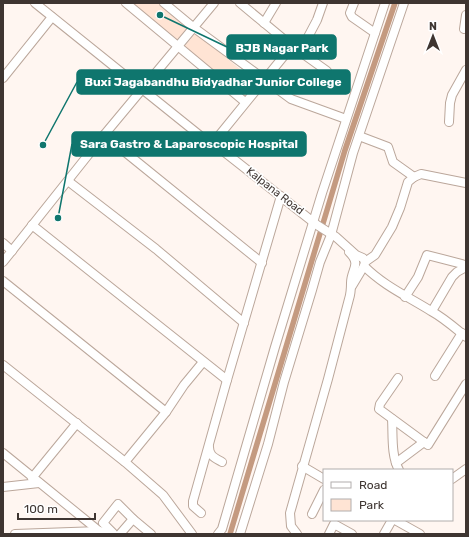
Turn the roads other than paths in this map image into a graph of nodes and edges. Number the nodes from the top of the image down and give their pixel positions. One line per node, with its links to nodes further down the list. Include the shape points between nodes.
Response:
1 (35, 3): 13 (street, Kalpana Road)
2 (44, 3): 25 (street, Kalpana Road)
3 (126, 3): 18 (street)
4 (164, 3): 15 (street)
5 (214, 3): 15 (street)
6 (240, 3): 14 (street)
7 (276, 3): 14 (street)
8 (323, 3): 20 (street)
9 (354, 3): 17 (street, via 350,13 352,17)
10 (385, 3): 17 (street)
11 (404, 3): 30 (street)
12 (466, 15): 16 (street)
13 (52, 16): 23 (street); 25 (street, Kalpana Road)
14 (264, 23): 19 (street)
15 (193, 27): 18 (street); 24 (street)
16 (464, 29)
17 (375, 33): 28 (street)
18 (177, 46): 25 (street); 26 (street)
19 (292, 46): 20 (street); 24 (street)
20 (300, 52): 22 (street)
21 (466, 70): 27 (street, via 452,95)
22 (327, 71)
23 (3, 78)
24 (263, 80): 26 (street); 28 (street, via 290,99)
25 (143, 87): 29 (street); 31 (street, Kalpana Road, via 208,142)
26 (245, 102): 31 (street)
27 (449, 117)
28 (346, 119): 36 (street)
29 (104, 134): 33 (street); 42 (street)
30 (359, 136): 32 (street, via 388,147 393,162); 38 (street)
31 (213, 143): 35 (street, Kalpana Road)
32 (414, 177): 34 (street, via 421,174); 43 (street, via 408,182 392,227 375,255)
33 (68, 180): 37 (street); 48 (street)
34 (466, 183)
35 (281, 196): 36 (street, Kalpana Road); 42 (street)
36 (316, 223): 38 (street, Kalpana Road); 84 (street, via 222,529)
37 (32, 225): 40 (street); 50 (street)
38 (329, 234): 43 (street, Kalpana Road, via 363,258); 85 (street)
39 (3, 243): 40 (street)
40 (12, 251): 41 (street)
41 (3, 262)
42 (262, 263): 48 (street)
43 (362, 265): 46 (street, Kalpana Road); 64 (street, via 351,281 352,286 332,364)
44 (466, 267): 46 (street, via 427,255 418,277); 47 (street, via 452,277)
45 (3, 281): 56 (street)
46 (405, 297): 47 (street, Kalpana Road)
47 (432, 311): 49 (street, Kalpana Road)
48 (244, 322): 54 (street)
49 (464, 335): 52 (street)
50 (203, 362): 54 (street); 56 (street)
51 (3, 365): 58 (street)
52 (435, 376)
53 (398, 378): 57 (street, via 379,407)
54 (227, 380): 60 (street)
55 (466, 384): 59 (street, via 430,444)
56 (166, 412): 62 (street)
57 (392, 419): 59 (street); 65 (street)
58 (77, 423): 62 (street); 67 (street)
59 (424, 442): 65 (street)
60 (209, 444): 63 (street, via 209,452); 73 (street, via 193,501 193,506)
61 (3, 453): 67 (street)
62 (125, 462): 80 (street, via 163,495)
63 (222, 462)
64 (302, 466): 68 (street); 86 (street, via 290,513 291,526)
65 (397, 466)
66 (466, 469): 69 (street)
67 (32, 478): 70 (street)
68 (323, 478)
69 (453, 478)
70 (39, 484): 71 (street); 79 (street)
71 (3, 488)
72 (323, 492): 74 (street)
73 (201, 513)
74 (312, 514)
75 (133, 519): 81 (street); 83 (street); 83 (street, via 118,504 103,523)
76 (393, 521): 89 (street)
77 (396, 521): 90 (street)
78 (335, 522): 87 (street); 88 (street)
79 (99, 531): 82 (street); 83 (street)
80 (187, 532)
81 (146, 533)
82 (14, 534)
83 (115, 534)
84 (218, 534)
85 (240, 534)
86 (296, 534)
87 (329, 534)
88 (352, 534)
89 (384, 534)
90 (420, 534)

